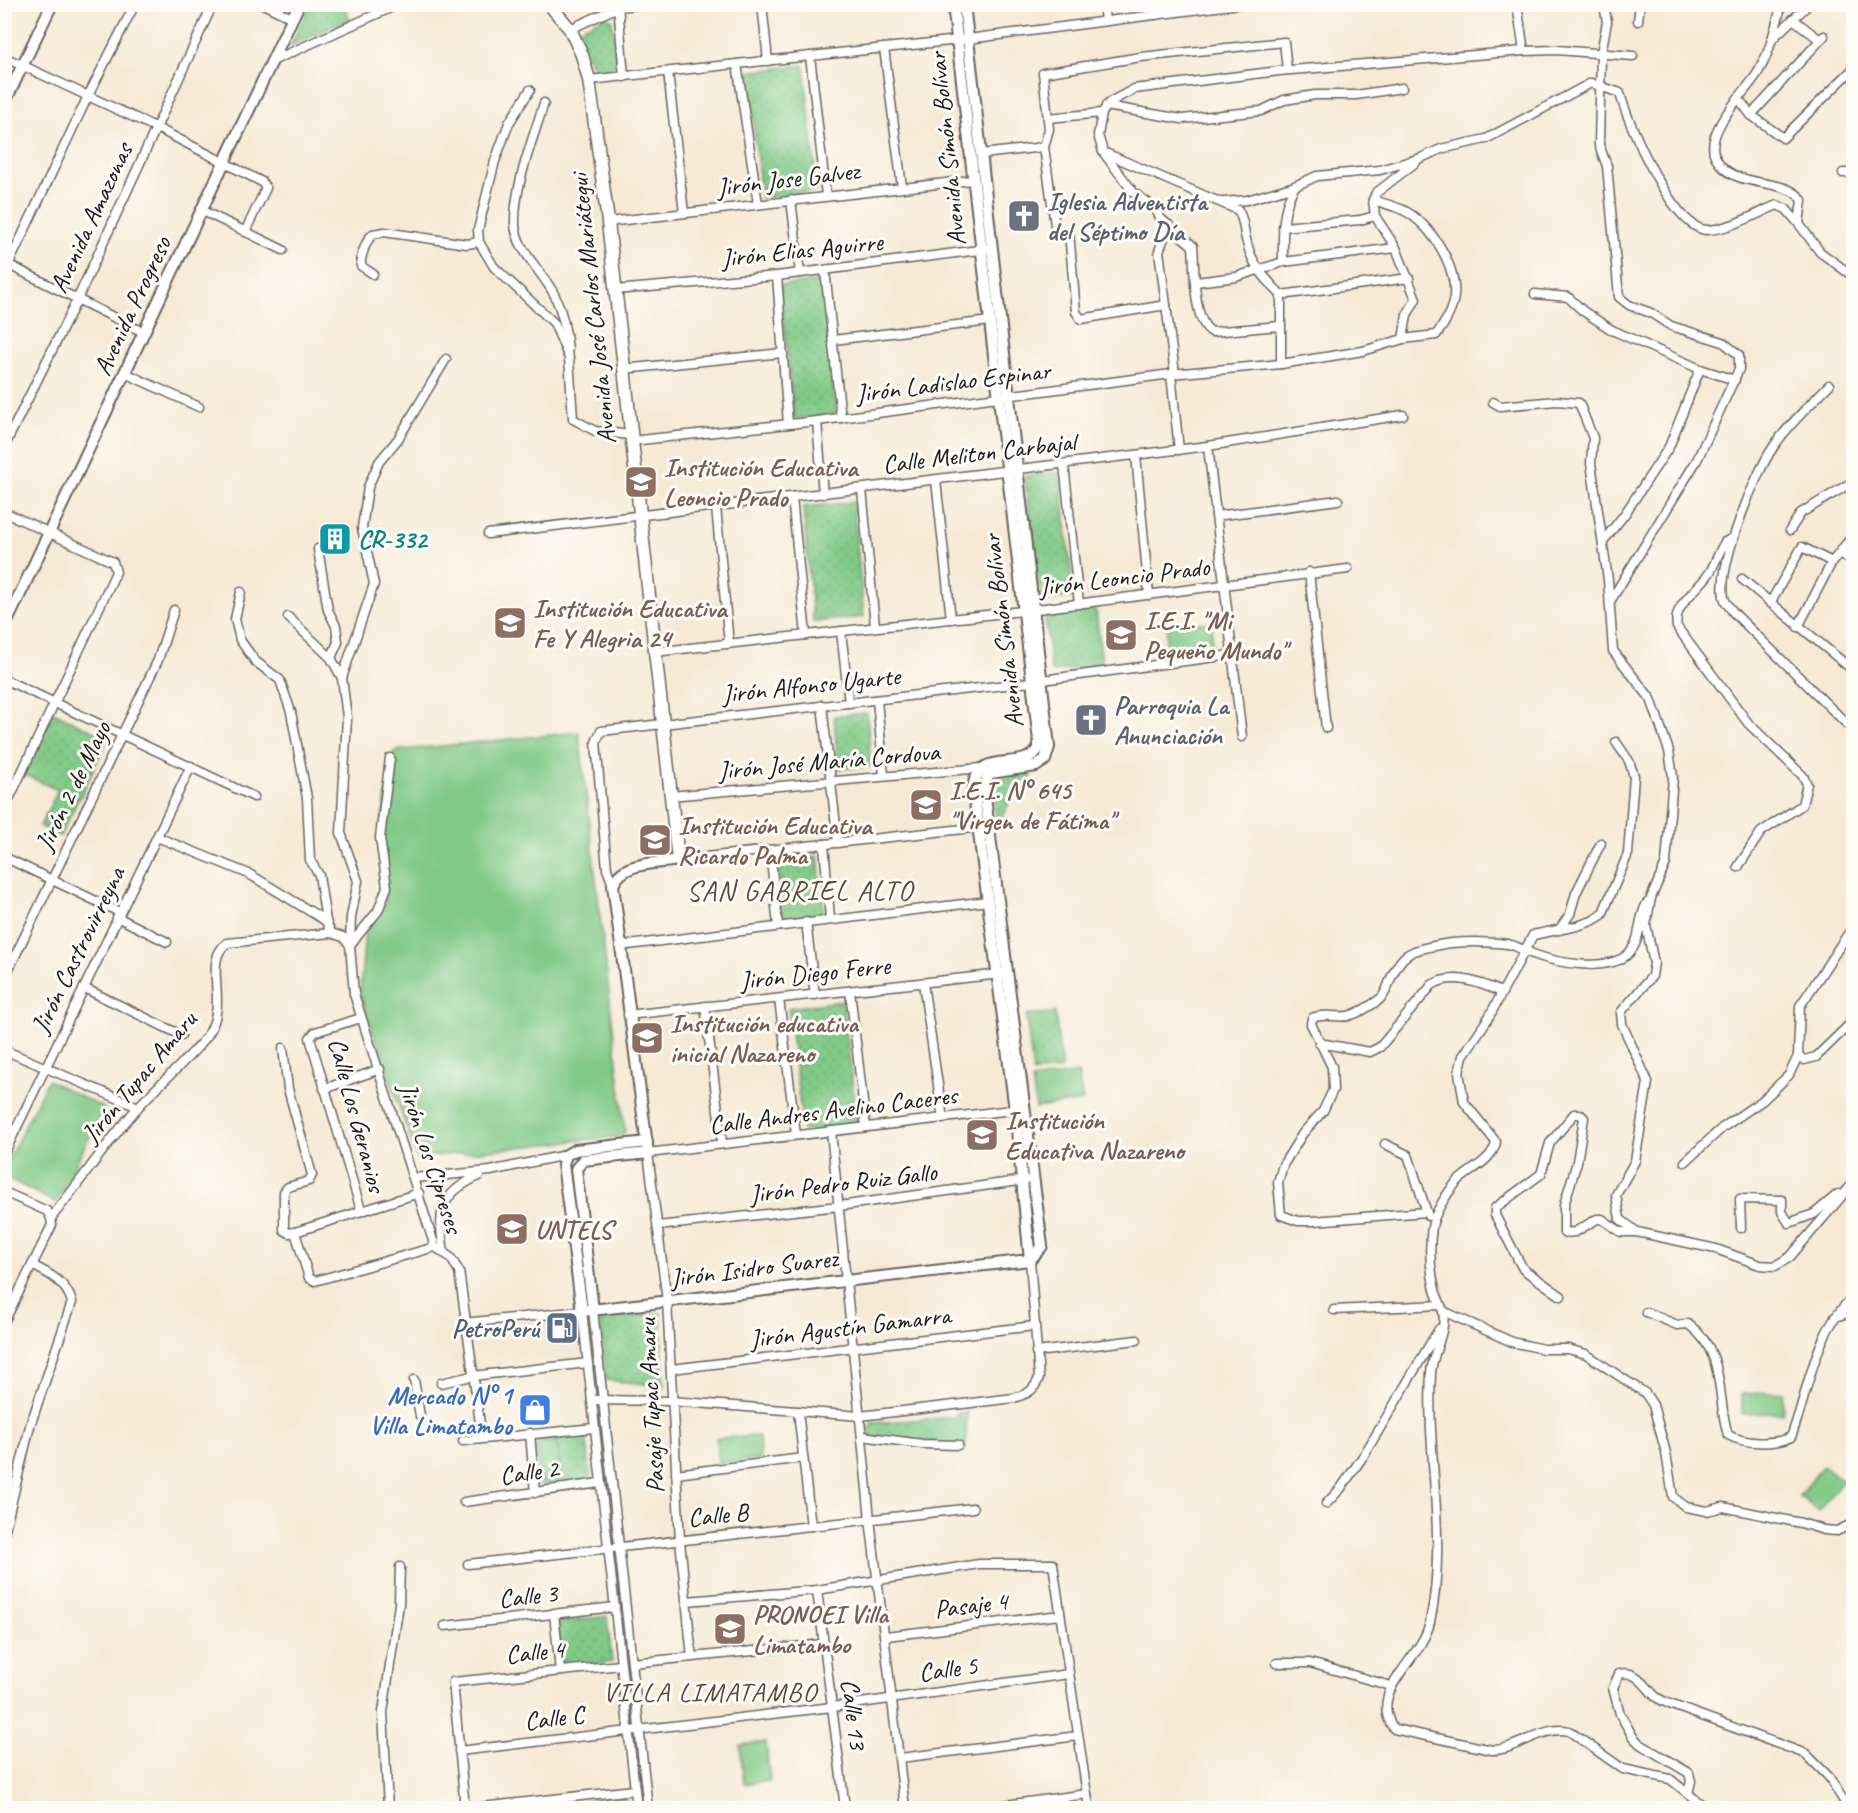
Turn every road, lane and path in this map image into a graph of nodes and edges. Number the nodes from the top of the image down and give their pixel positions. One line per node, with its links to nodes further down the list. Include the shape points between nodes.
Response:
1 (52, 4): 39 (street)
2 (135, 4): 48 (street)
3 (213, 4): 55 (street, Avenida Amazonas)
4 (263, 4): 22 (street)
5 (299, 4): 22 (street, Avenida Progreso)
6 (399, 4): 36 (street)
7 (549, 4): 26 (main road, Avenida José Carlos Mariátegui)
8 (646, 4): 20 (street)
9 (762, 4): 37 (street)
10 (953, 4): 28 (street, Avenida Simón Bolívar)
11 (964, 4): 27 (street, Avenida Simón Bolívar)
12 (1103, 4): 24 (street)
13 (1153, 4): 21 (street)
14 (1239, 4): 21 (street)
15 (1517, 4): 31 (street)
16 (1604, 4): 32 (street, via 1607,22)
17 (1640, 4): 25 (street)
18 (1782, 4): 29 (street)
19 (1809, 4): 23 (street)
20 (618, 6): 26 (street); 43 (street)
21 (1155, 15): 24 (street)
22 (292, 18): 36 (street, Avenida Progreso)
23 (1793, 18): 29 (street); 53 (street, via 1822,38)
24 (1105, 21): 27 (street)
25 (1638, 21)
26 (570, 29): 44 (main road, Avenida José Carlos Mariátegui)
27 (969, 39): 28 (street); 58 (street, Avenida Simón Bolívar)
28 (957, 40): 30 (street); 63 (street, Avenida Simón Bolívar)
29 (1771, 40): 49 (street, via 1758,73)
30 (884, 48): 33 (street); 65 (street)
31 (1524, 51): 32 (street); 41 (street)
32 (1601, 53): 34 (street); 46 (street)
33 (810, 56): 37 (street); 66 (street)
34 (1633, 56)
35 (4, 57): 39 (street)
36 (272, 61): 60 (street, Avenida Progreso)
37 (768, 61): 38 (street)
38 (737, 64): 42 (street); 70 (street)
39 (23, 67): 48 (street); 51 (street)
40 (1854, 68): 53 (street, via 1783,138)
41 (1287, 70): 52 (street, via 1134,89); 54 (street, via 1284,42 1141,57 1043,73)
42 (668, 72): 43 (street); 72 (street)
43 (624, 76): 44 (street)
44 (589, 80): 74 (main road, Avenida José Carlos Mariátegui)
45 (1402, 88): 52 (street, via 1356,95 1315,95 1284,100 1261,111 1182,119)
46 (1600, 89): 59 (street, via 1591,83 1486,139 1441,149); 75 (street, via 1620,93 1631,129 1674,206 1693,226 1706,230 1723,226 1777,205); 115 (street, via 1599,145 1607,166 1619,297 1671,326 1723,342 1738,355 1740,369)
47 (530, 90): 81 (street, via 509,123 495,161 478,230)
48 (88, 96): 55 (street); 87 (street)
49 (1738, 98): 53 (street); 75 (street, via 1716,134 1712,146 1715,156 1721,165 1743,178 1766,186 1787,187 1798,194 1802,200)
50 (544, 103): 108 (street, via 521,180 515,225 522,244 554,294 565,323)
51 (4, 104)
52 (1104, 109): 54 (street); 57 (street, via 1098,135)
53 (1751, 115)
54 (1048, 118): 56 (street)
55 (155, 128): 60 (street); 100 (street, Avenida Amazonas)
56 (1044, 147): 58 (street); 79 (street)
57 (1103, 152): 69 (street); 76 (street, via 1134,193 1155,208)
58 (982, 154): 83 (street, Avenida Simón Bolívar)
59 (1421, 158): 64 (street, via 1380,170 1317,176); 68 (street, via 1376,193)
60 (224, 162): 71 (street, Avenida Progreso); 78 (street, via 265,184)
61 (1843, 173): 62 (street)
62 (1854, 173)
63 (972, 180): 65 (street, Jirón Jose Galvez); 85 (street, Avenida Simón Bolívar)
64 (1295, 186): 69 (street, via 1247,200); 77 (street, via 1288,198)
65 (902, 187): 66 (street, Jirón Jose Galvez)
66 (826, 195): 67 (street, Jirón Jose Galvez)
67 (790, 200): 70 (street, Jirón Jose Galvez); 90 (street)
68 (1373, 200): 73 (street); 105 (street, Jirón Ladislao Espinar, via 1404,210 1426,225 1441,246 1451,275 1454,300 1448,319 1436,335)
69 (1223, 202): 89 (street, via 1238,210 1244,220 1246,242)
70 (758, 204): 72 (street, Jirón Jose Galvez)
71 (201, 210): 78 (street); 104 (street, Avenida Progreso)
72 (684, 213): 74 (street, Jirón Jose Galvez)
73 (1375, 216): 77 (street); 82 (street)
74 (608, 222): 97 (main road, Avenida José Carlos Mariátegui)
75 (1799, 224): 94 (street, via 1820,252)
76 (1169, 225): 96 (street, via 1193,246); 101 (street, via 1159,251)
77 (1283, 227): 86 (street)
78 (245, 232): 84 (street)
79 (1056, 232)
80 (1069, 232): 101 (street, via 1076,312 1081,319)
81 (479, 242): 92 (street, via 437,241 378,232 370,236 360,262); 108 (street, via 494,267 554,323)
82 (1396, 248): 86 (street); 95 (street)
83 (993, 249): 85 (street, Jirón Elias Aguirre); 117 (street, Avenida Simón Bolívar)
84 (283, 250)
85 (981, 250): 88 (street, Jirón Elias Aguirre); 102 (street, Avenida Simón Bolívar)
86 (1283, 262): 89 (street)
87 (7, 264): 91 (street); 100 (street)
88 (825, 270): 90 (street, Jirón Elias Aguirre); 106 (street)
89 (1258, 271): 96 (street); 99 (street)
90 (800, 273): 93 (street, Jirón Elias Aguirre)
91 (4, 274)
92 (373, 274)
93 (777, 276): 97 (street, Jirón Elias Aguirre); 107 (street)
94 (1854, 277)
95 (1410, 279): 99 (street); 105 (street, via 1416,302 1407,315)
96 (1196, 282): 103 (street, via 1198,312 1212,332)
97 (615, 290): 111 (main road, Avenida José Carlos Mariátegui)
98 (1535, 294): 112 (street, via 1568,297 1612,330)
99 (1281, 295): 103 (street)
100 (76, 300): 104 (street); 126 (street, Avenida Amazonas)
101 (1166, 305): 114 (street)
102 (990, 321): 106 (street); 117 (street, Avenida Simón Bolívar)
103 (1280, 326): 110 (street)
104 (145, 333): 113 (street, Avenida Progreso)
105 (1403, 339): 110 (street, Jirón Ladislao Espinar, via 1363,351)
106 (833, 340): 121 (street)
107 (783, 353): 111 (street); 123 (street)
108 (569, 358): 124 (street, Jirón Ladislao Espinar, via 573,419 595,431)
109 (446, 359): 174 (street, via 398,439 379,462 368,487 362,528 374,584)
110 (1281, 364): 114 (street, Jirón Ladislao Espinar)
111 (623, 369): 124 (main road, Avenida José Carlos Mariátegui)
112 (1700, 369): 115 (street); 146 (street, via 1669,447)
113 (125, 374): 119 (street); 142 (street, Avenida Progreso)
114 (1173, 374): 117 (street, Jirón Ladislao Espinar); 127 (street)
115 (1735, 380): 159 (street, via 1697,460)
116 (1829, 385): 145 (street, via 1772,449)
117 (1004, 397): 121 (street, Jirón Ladislao Espinar); 130 (street, Avenida Simón Bolívar)
118 (1493, 402): 146 (street, via 1500,406 1579,403 1593,438 1591,463)
119 (199, 407)
120 (1402, 415): 125 (street, Calle Meliton Carbajal)
121 (841, 418): 122 (street, Jirón Ladislao Espinar)
122 (818, 421): 123 (street, Jirón Ladislao Espinar); 134 (street)
123 (789, 424): 124 (street, Jirón Ladislao Espinar)
124 (630, 438): 139 (main road, Avenida José Carlos Mariátegui)
125 (1208, 446): 127 (street, Calle Meliton Carbajal); 140 (street)
126 (4, 447)
127 (1179, 450): 128 (street, Calle Meliton Carbajal)
128 (1136, 455): 129 (street, Calle Meliton Carbajal); 156 (street)
129 (1064, 464): 130 (street, Calle Meliton Carbajal); 158 (street)
130 (1013, 470): 131 (street, Calle Meliton Carbajal); 161 (street, Avenida Simón Bolívar)
131 (936, 480): 133 (street, Calle Meliton Carbajal); 163 (street)
132 (1854, 481): 141 (street, via 1801,513)
133 (862, 489): 134 (street, Calle Meliton Carbajal); 164 (street)
134 (823, 494): 135 (street, Calle Meliton Carbajal)
135 (792, 498): 137 (street, Calle Meliton Carbajal); 168 (street)
136 (1338, 500): 140 (street)
137 (716, 507): 139 (street, Calle Meliton Carbajal); 169 (street)
138 (4, 512): 142 (street)
139 (638, 516): 143 (street, Calle Meliton Carbajal); 170 (main road, Avenida José Carlos Mariátegui)
140 (1216, 516): 154 (street)
141 (1790, 530)
142 (49, 533): 166 (street, Avenida Progreso); 178 (street, via 116,566)
143 (488, 534)
144 (1854, 534): 148 (street)
145 (1733, 538): 183 (street, via 1724,600); 203 (street, via 1725,542 1709,573 1684,601 1677,627 1748,723 1807,784 1802,805 1761,832)
146 (1604, 540): 159 (street)
147 (318, 549): 172 (street, via 328,610 338,642)
148 (1841, 553): 149 (street); 150 (street)
149 (1832, 562): 157 (street, via 1802,547); 165 (street)
150 (1854, 562)
151 (1348, 569): 152 (street, Jirón Leoncio Prado)
152 (1309, 572): 154 (street, Jirón Leoncio Prado); 182 (street)
153 (1742, 579): 157 (street)
154 (1224, 585): 156 (street, Jirón Leoncio Prado); 171 (street)
155 (241, 592): 210 (street, via 235,619 240,640 255,661 280,680 291,712 306,798 309,860 319,875)
156 (1149, 595): 158 (street, Jirón Leoncio Prado)
157 (1770, 603): 165 (street)
158 (1079, 604): 161 (street, Jirón Leoncio Prado)
159 (1609, 604): 206 (street, via 1613,651 1651,699 1673,774 1666,863)
160 (174, 610): 184 (street, Jirón 2 de Mayo, via 158,660)
161 (1028, 610): 163 (street, Jirón Leoncio Prado); 176 (street, Avenida Simón Bolívar)
162 (288, 617): 172 (street)
163 (951, 619): 164 (street, Jirón Leoncio Prado)
164 (875, 626): 167 (street, Jirón Leoncio Prado)
165 (1798, 627): 173 (street)
166 (4, 628)
167 (841, 631): 168 (street, Jirón Leoncio Prado); 179 (street)
168 (806, 635): 169 (street, Jirón Leoncio Prado)
169 (729, 644): 170 (street, Jirón Leoncio Prado)
170 (654, 652): 181 (main road, Avenida José Carlos Mariátegui)
171 (1231, 655): 176 (street, Jirón Alfonso Ugarte); 185 (street)
172 (331, 658): 174 (street)
173 (1854, 671)
174 (342, 678): 217 (street, Jirón Los Cipreses, via 347,717 341,833 358,881)
175 (4, 679): 178 (street)
176 (1037, 681): 177 (street, Jirón Alfonso Ugarte); 189 (street, Avenida Simón Bolívar, via 1039,748 1028,758 988,764)
177 (877, 700): 179 (street, Jirón Alfonso Ugarte); 190 (street)
178 (56, 703): 184 (street); 194 (street)
179 (849, 703): 180 (street, Jirón Alfonso Ugarte)
180 (822, 705): 181 (street, Jirón Alfonso Ugarte); 191 (street)
181 (662, 723): 192 (main road, Avenida José Carlos Mariátegui); 205 (street, Jirón Alfonso Ugarte, via 601,731 597,736 606,856)
182 (1326, 728)
183 (1854, 731)
184 (121, 734): 188 (street); 204 (street, Jirón 2 de Mayo)
185 (1242, 737)
186 (1616, 742): 214 (street, via 1634,776 1628,854 1602,915)
187 (390, 758): 217 (street, via 380,831 387,887 378,911)
188 (191, 766): 193 (street); 196 (street, Jirón Castrovirreyna)
189 (986, 771): 190 (street, Jirón José María Cordova); 195 (street, via 973,787)
190 (884, 777): 191 (street, Jirón José María Cordova)
191 (830, 781): 192 (street, Jirón José María Cordova); 197 (street)
192 (670, 796): 202 (main road, Avenida José Carlos Mariátegui)
193 (254, 797)
194 (4, 810)
195 (983, 826): 197 (street); 207 (street); 220 (street)
196 (157, 837): 208 (street, Jirón Castrovirreyna); 210 (street, via 249,874)
197 (838, 843): 199 (street)
198 (1601, 843): 214 (street)
199 (824, 844): 200 (street); 209 (street)
200 (770, 850): 202 (street); 213 (street)
201 (4, 857): 204 (street)
202 (678, 860): 205 (street, via 626,868)
203 (1738, 867)
204 (51, 880): 208 (street); 221 (street, Jirón 2 de Mayo)
205 (614, 885): 218 (street)
206 (1651, 898): 219 (street, via 1640,916 1638,938 1631,952 1621,960 1581,964); 266 (street, via 1646,925 1654,963 1652,976 1621,1012 1622,1024 1648,1082 1635,1161 1616,1195 1620,1219)
207 (988, 901): 209 (street); 220 (street)
208 (118, 915): 216 (street); 223 (street, Jirón Castrovirreyna)
209 (830, 919): 211 (street)
210 (326, 921): 215 (street)
211 (806, 922): 213 (street); 226 (street)
212 (1854, 925): 236 (street, via 1800,1006)
213 (778, 926): 218 (street)
214 (1559, 930): 219 (street, via 1533,935)
215 (331, 933): 217 (street, via 343,937); 240 (street, Jirón Tupac Amaru, via 227,943 219,949 215,968 217,1016 208,1034)
216 (167, 942)
217 (350, 945): 230 (street, Jirón Los Cipreses, via 354,994)
218 (620, 946): 229 (street)
219 (1524, 951): 225 (street); 233 (street, via 1509,944 1441,944 1405,954 1382,998 1347,1016 1312,1018)
220 (1002, 974): 222 (street, Jirón Diego Ferre); 241 (street)
221 (4, 978)
222 (923, 983): 224 (street, Jirón Diego Ferre); 242 (street)
223 (84, 987): 232 (street); 237 (street, Jirón Castrovirreyna)
224 (850, 991): 226 (street, Jirón Diego Ferre); 243 (street)
225 (1501, 992): 233 (street, via 1483,984 1441,979 1380,1047 1370,1052); 262 (street, via 1463,1056 1459,1072 1464,1102 1496,1142 1495,1149 1456,1184)
226 (815, 995): 227 (street, Jirón Diego Ferre)
227 (779, 999): 228 (street, Jirón Diego Ferre); 245 (street)
228 (705, 1006): 229 (street, Jirón Diego Ferre); 246 (street)
229 (628, 1015): 248 (street)
230 (361, 1018): 238 (street, Jirón Los Cipreses); 239 (street, Calle Los Geranios, via 315,1032 310,1038)
231 (1854, 1020): 236 (street, via 1816,1057 1804,1060)
232 (181, 1035)
233 (1319, 1043): 260 (street, via 1334,1075 1333,1090 1323,1112 1283,1165 1278,1182 1281,1215 1314,1221)
234 (283, 1048): 265 (street, via 288,1089 312,1175 309,1181 284,1192 284,1230)
235 (4, 1050): 237 (street)
236 (1798, 1056): 251 (street, via 1789,1075 1763,1100 1722,1128)
237 (45, 1068): 240 (street); 249 (street, Jirón Castrovirreyna)
238 (380, 1069): 239 (street); 253 (street, Jirón Los Cipreses)
239 (324, 1089): 259 (street, Calle Los Geranios)
240 (138, 1107): 261 (street, Jirón Tupac Amaru)
241 (1019, 1109): 242 (street, Calle Andres Avelino Caceres); 254 (street)
242 (943, 1119): 243 (street, Calle Andres Avelino Caceres)
243 (866, 1127): 244 (street, Calle Andres Avelino Caceres)
244 (831, 1131): 245 (street, Calle Andres Avelino Caceres); 258 (street)
245 (796, 1135): 246 (street, Calle Andres Avelino Caceres)
246 (722, 1143): 248 (street, Calle Andres Avelino Caceres)
247 (1385, 1144): 260 (street, via 1408,1155)
248 (648, 1148): 250 (street, via 574,1150); 263 (street, Pasaje Tupac Amaru); 277 (street, via 583,1160 576,1169)
249 (4, 1154)
250 (566, 1155): 252 (street); 277 (street, via 563,1164)
251 (1685, 1162)
252 (490, 1171): 253 (street); 268 (street, via 458,1187 446,1202 439,1221)
253 (414, 1178): 257 (street, Jirón Los Cipreses)
254 (1028, 1180): 258 (street, Jirón Pedro Ruiz Gallo); 269 (street); 269 (street, via 1042,1246)
255 (1852, 1184): 264 (street, via 1814,1214 1789,1223 1782,1212 1782,1200 1740,1199); 266 (street, via 1790,1257 1775,1266)
256 (4, 1192): 261 (street, via 47,1211)
257 (418, 1193): 259 (street); 267 (street, Jirón Los Cipreses)
258 (839, 1206): 263 (street, Jirón Pedro Ruiz Gallo); 271 (street)
259 (361, 1210): 265 (street)
260 (1426, 1212): 262 (street)
261 (51, 1218): 270 (street, Jirón Tupac Amaru, via 52,1225)
262 (1432, 1224): 275 (street, via 1430,1267)
263 (658, 1226): 274 (street, Pasaje Tupac Amaru)
264 (1741, 1228)
265 (296, 1232): 267 (street, via 309,1278 315,1281)
266 (1637, 1232): 272 (street, via 1621,1232 1597,1219 1575,1232 1564,1233 1564,1205 1578,1162 1584,1118 1574,1114 1554,1137 1543,1171 1495,1208 1523,1269)
267 (435, 1247): 268 (street, Jirón Los Cipreses)
268 (444, 1253): 282 (street, Jirón Los Cipreses, via 459,1271)
269 (1030, 1260): 271 (street, Jirón Isidro Suarez); 284 (street)
270 (32, 1265): 281 (street, Jirón Tupac Amaru); 315 (street, via 53,1275 68,1291 72,1302 33,1418)
271 (847, 1280): 274 (street, Jirón Isidro Suarez); 286 (street)
272 (1561, 1296)
273 (1854, 1296): 280 (street)
274 (667, 1301): 277 (street, Jirón Isidro Suarez); 289 (street, Pasaje Tupac Amaru)
275 (1441, 1308): 276 (street); 283 (street); 313 (street, via 1512,1342 1586,1354 1645,1393 1653,1405 1666,1453 1673,1497 1686,1507 1707,1512 1724,1507 1824,1530 1837,1531)
276 (1335, 1310)
277 (587, 1311): 282 (street, Jirón Isidro Suarez); 288 (street); 293 (street)
278 (1854, 1311): 280 (street)
279 (1646, 1312): 280 (street, via 1677,1325 1688,1324 1704,1339 1722,1388 1728,1435 1735,1439 1780,1442 1791,1437 1821,1338)
280 (1834, 1317)
281 (4, 1322)
282 (464, 1323): 290 (street, Jirón Los Cipreses)
283 (1442, 1323): 310 (street, via 1364,1455); 336 (street, via 1431,1370 1438,1538 1431,1612 1420,1648)
284 (1034, 1326): 286 (street, Jirón Agustín Gamarra); 287 (street)
285 (1137, 1340): 287 (street)
286 (854, 1347): 289 (street, Jirón Agustín Gamarra); 298 (street)
287 (1036, 1352): 298 (street, via 1039,1378 1029,1393 996,1402)
288 (588, 1363): 290 (street); 294 (street)
289 (671, 1369): 295 (street, Pasaje Tupac Amaru)
290 (472, 1376): 292 (street); 302 (street, Jirón Los Cipreses)
291 (414, 1380): 297 (street)
292 (441, 1383)
293 (602, 1399): 294 (street); 295 (street); 317 (street)
294 (592, 1400): 299 (street)
295 (671, 1401): 296 (street); 306 (street, Pasaje Tupac Amaru)
296 (798, 1411): 298 (street); 305 (street)
297 (420, 1416)
298 (860, 1416): 301 (street)
299 (594, 1428): 300 (street); 307 (street)
300 (530, 1434): 302 (street); 308 (street)
301 (862, 1436): 304 (street); 312 (street)
302 (482, 1438): 303 (street)
303 (463, 1441)
304 (958, 1445)
305 (803, 1458): 306 (street); 314 (street)
306 (676, 1474): 316 (street, Pasaje Tupac Amaru)
307 (600, 1483): 308 (street, Calle 2); 318 (street)
308 (535, 1493): 309 (street, Calle 2)
309 (464, 1502)
310 (1326, 1504)
311 (973, 1508): 312 (street, Calle B)
312 (870, 1519): 314 (street, Calle B); 321 (street)
313 (1854, 1522)
314 (811, 1526): 316 (street, Calle B)
315 (4, 1534)
316 (680, 1541): 317 (street, Calle B); 323 (street, Pasaje Tupac Amaru)
317 (618, 1548): 318 (street, Calle B); 331 (street)
318 (608, 1549): 319 (street, Calle B); 324 (street)
319 (468, 1564)
320 (400, 1567): 348 (street, via 399,1604 383,1712)
321 (879, 1580): 322 (street); 326 (street, via 979,1564 1053,1564); 328 (street)
322 (817, 1590): 323 (street); 329 (street, Calle 13)
323 (687, 1601): 330 (street, Pasaje Tupac Amaru)
324 (615, 1607): 325 (street, Calle 3); 333 (street)
325 (554, 1613): 327 (street, Calle 3); 334 (street)
326 (1060, 1616): 328 (street, Pasaje 4); 335 (street)
327 (445, 1626)
328 (886, 1636): 337 (street)
329 (824, 1644): 330 (street); 338 (street, Calle 13)
330 (692, 1657): 331 (street)
331 (632, 1663): 339 (street)
332 (1277, 1663): 336 (street, via 1310,1663)
333 (621, 1665): 334 (street, Calle 4); 340 (street)
334 (560, 1671): 342 (street, Calle 4, via 453,1682)
335 (1069, 1674): 337 (street, Calle 5); 341 (street)
336 (1391, 1686): 346 (street, via 1385,1700 1387,1719 1394,1729 1492,1750 1503,1750 1560,1729 1569,1731 1623,1769 1670,1779)
337 (893, 1698): 338 (street, Calle 5); 343 (street)
338 (832, 1707): 339 (street, Calle C); 354 (street, Calle 13)
339 (639, 1728): 340 (street, Calle C); 353 (street)
340 (628, 1730): 342 (street, Calle C); 344 (street)
341 (1078, 1736): 343 (street); 345 (street)
342 (459, 1751): 349 (street)
343 (900, 1758): 355 (street)
344 (634, 1790): 347 (street); 352 (street)
345 (1087, 1794): 356 (street); 357 (street)
346 (1688, 1794): 358 (street); 359 (street, via 1689,1773 1640,1744 1620,1714 1613,1688 1620,1674 1635,1675 1657,1698 1672,1705 1806,1754 1829,1777)
347 (573, 1797): 350 (street); 351 (street)
348 (388, 1809)
349 (465, 1809)
350 (473, 1809)
351 (575, 1809)
352 (637, 1809)
353 (648, 1809)
354 (845, 1809)
355 (905, 1809)
356 (983, 1809)
357 (1089, 1809)
358 (1706, 1809)
359 (1848, 1809)

